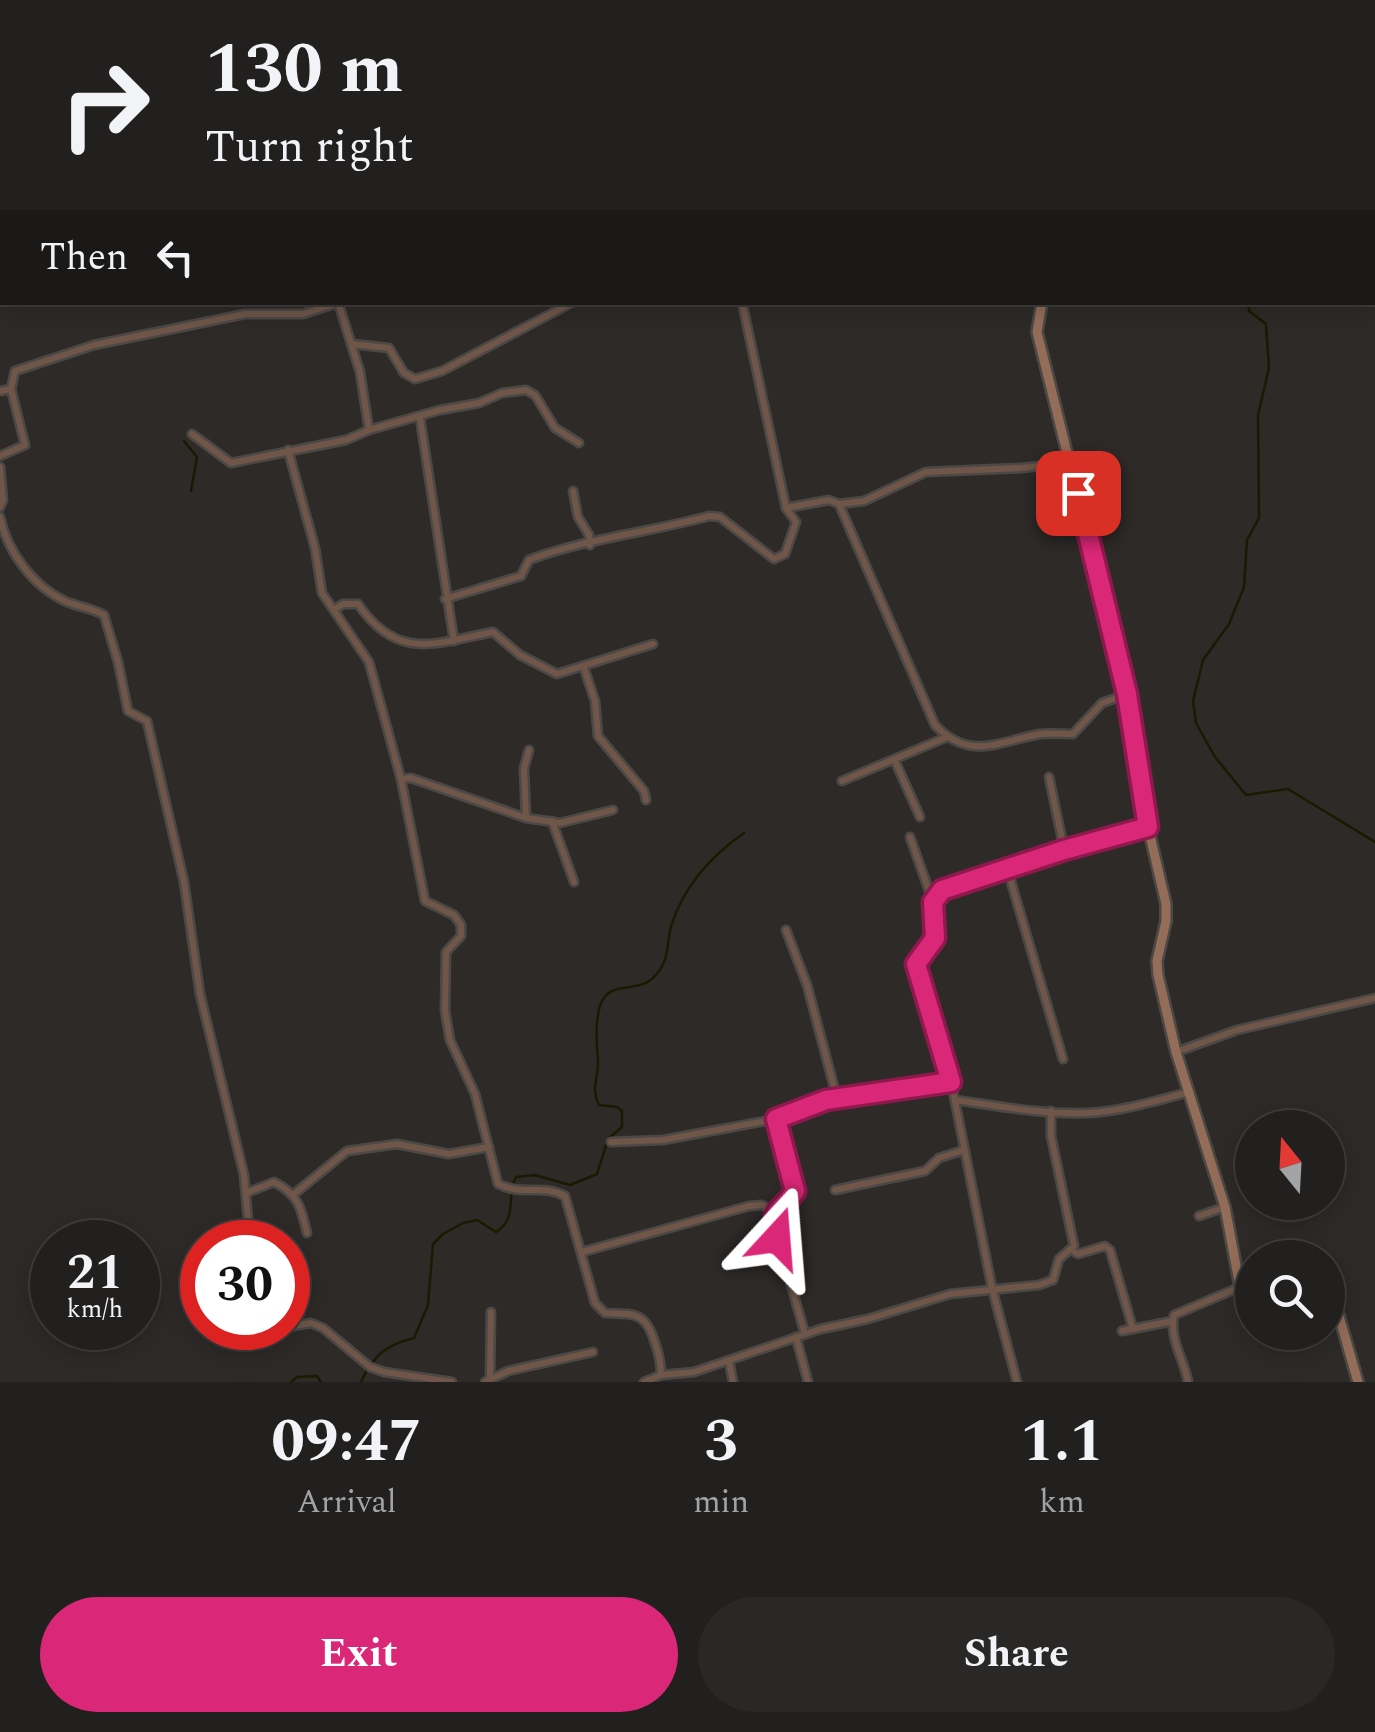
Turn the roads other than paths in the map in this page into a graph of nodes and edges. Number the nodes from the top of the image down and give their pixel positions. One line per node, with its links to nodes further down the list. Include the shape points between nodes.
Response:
1 (332, 305): 7 (street, via 303,314 245,314 94,345 15,371)
2 (339, 305): 6 (street)
3 (566, 305): 6 (street, via 415,379 404,374 389,348)
4 (743, 305): 20 (street)
5 (1041, 305): 15 (street, via 1036,332)
6 (352, 344): 10 (street)
7 (11, 389): 8 (street); 14 (street, via 25,445)
8 (0, 391)
9 (420, 418): 10 (street); 12 (street, via 526,390 555,428); 23 (street)
10 (369, 430): 13 (street)
11 (192, 434): 13 (street, via 230,463)
12 (579, 443)
13 (288, 450): 24 (street, via 322,593)
14 (0, 456)
15 (1070, 463): 18 (street, via 926,472 864,501); 28 (street)
16 (0, 467): 19 (street)
17 (574, 491): 22 (street)
18 (839, 504): 20 (street); 29 (street)
19 (0, 507)
20 (786, 508): 22 (street, via 796,522 785,554 774,559 720,517 709,516)
21 (0, 516): 60 (street, via 4,536 32,578 62,600 104,616 128,711 146,722)
22 (590, 545): 23 (street, via 550,552 529,560 521,576)
23 (445, 600): 25 (street)
24 (335, 610): 25 (street, via 358,604 371,623 403,642); 33 (street, via 369,662)
25 (454, 641): 27 (street, via 493,632 557,674)
26 (653, 644): 27 (street)
27 (584, 668): 35 (street, via 598,736)
28 (1127, 694): 29 (street, via 1102,703 1073,734 980,748); 40 (street)
29 (947, 737): 31 (street)
30 (530, 750): 38 (street)
31 (894, 761): 34 (street); 37 (street)
32 (1049, 777): 42 (street)
33 (400, 779): 38 (street); 57 (street, via 425,901 462,925 446,952 445,1011)
34 (842, 781)
35 (646, 800)
36 (613, 810): 39 (street)
37 (920, 817)
38 (526, 818): 39 (street)
39 (552, 822): 44 (street)
40 (1148, 827): 42 (street); 48 (street, via 1166,904 1157,961)
41 (910, 837): 45 (street)
42 (1064, 850): 43 (street)
43 (1007, 868): 45 (street, via 942,890); 49 (street)
44 (574, 882)
45 (933, 902): 50 (street, via 935,938 916,964)
46 (786, 930): 52 (street)
47 (1375, 998): 48 (street, via 1237,1030)
48 (1176, 1052): 51 (street)
49 (1063, 1059)
50 (951, 1082): 52 (street); 53 (street)
51 (1190, 1092): 54 (street, via 1089,1113); 62 (street)
52 (837, 1098): 55 (street)
53 (955, 1100): 54 (street); 58 (street)
54 (1050, 1111): 67 (street)
55 (776, 1119): 56 (street, via 664,1140); 63 (street, via 795,1191)
56 (611, 1142)
57 (489, 1148): 61 (street, via 449,1154 397,1144 347,1151); 68 (street, via 498,1184 519,1193 550,1188 565,1196)
58 (964, 1150): 59 (street, via 924,1171); 70 (street)
59 (835, 1190)
60 (246, 1192): 61 (street, via 274,1182); 65 (street)
61 (294, 1194): 66 (street)
62 (1226, 1207): 64 (street); 69 (street)
63 (775, 1212): 68 (street, via 749,1206); 77 (street)
64 (1200, 1216)
65 (248, 1220)
66 (304, 1220)
67 (1072, 1250): 70 (street, via 1059,1258 1053,1280); 75 (street, via 1110,1250)
68 (582, 1252): 81 (street, via 595,1303 605,1313 634,1314 650,1324)
69 (1235, 1258)
70 (992, 1288): 77 (street); 87 (street)
71 (1235, 1289): 73 (street, via 1192,1304)
72 (492, 1312): 82 (street)
73 (1172, 1320): 75 (street); 88 (street)
74 (310, 1323): 83 (street, via 384,1372)
75 (1133, 1329): 76 (street)
76 (1122, 1331)
77 (800, 1336): 80 (street); 86 (street)
78 (1345, 1337): 89 (street)
79 (592, 1352): 82 (street)
80 (729, 1361): 81 (street); 85 (street)
81 (661, 1375): 84 (street)
82 (487, 1380)
83 (452, 1382)
84 (644, 1382)
85 (733, 1382)
86 (808, 1382)
87 (1017, 1382)
88 (1188, 1382)
89 (1358, 1382)

